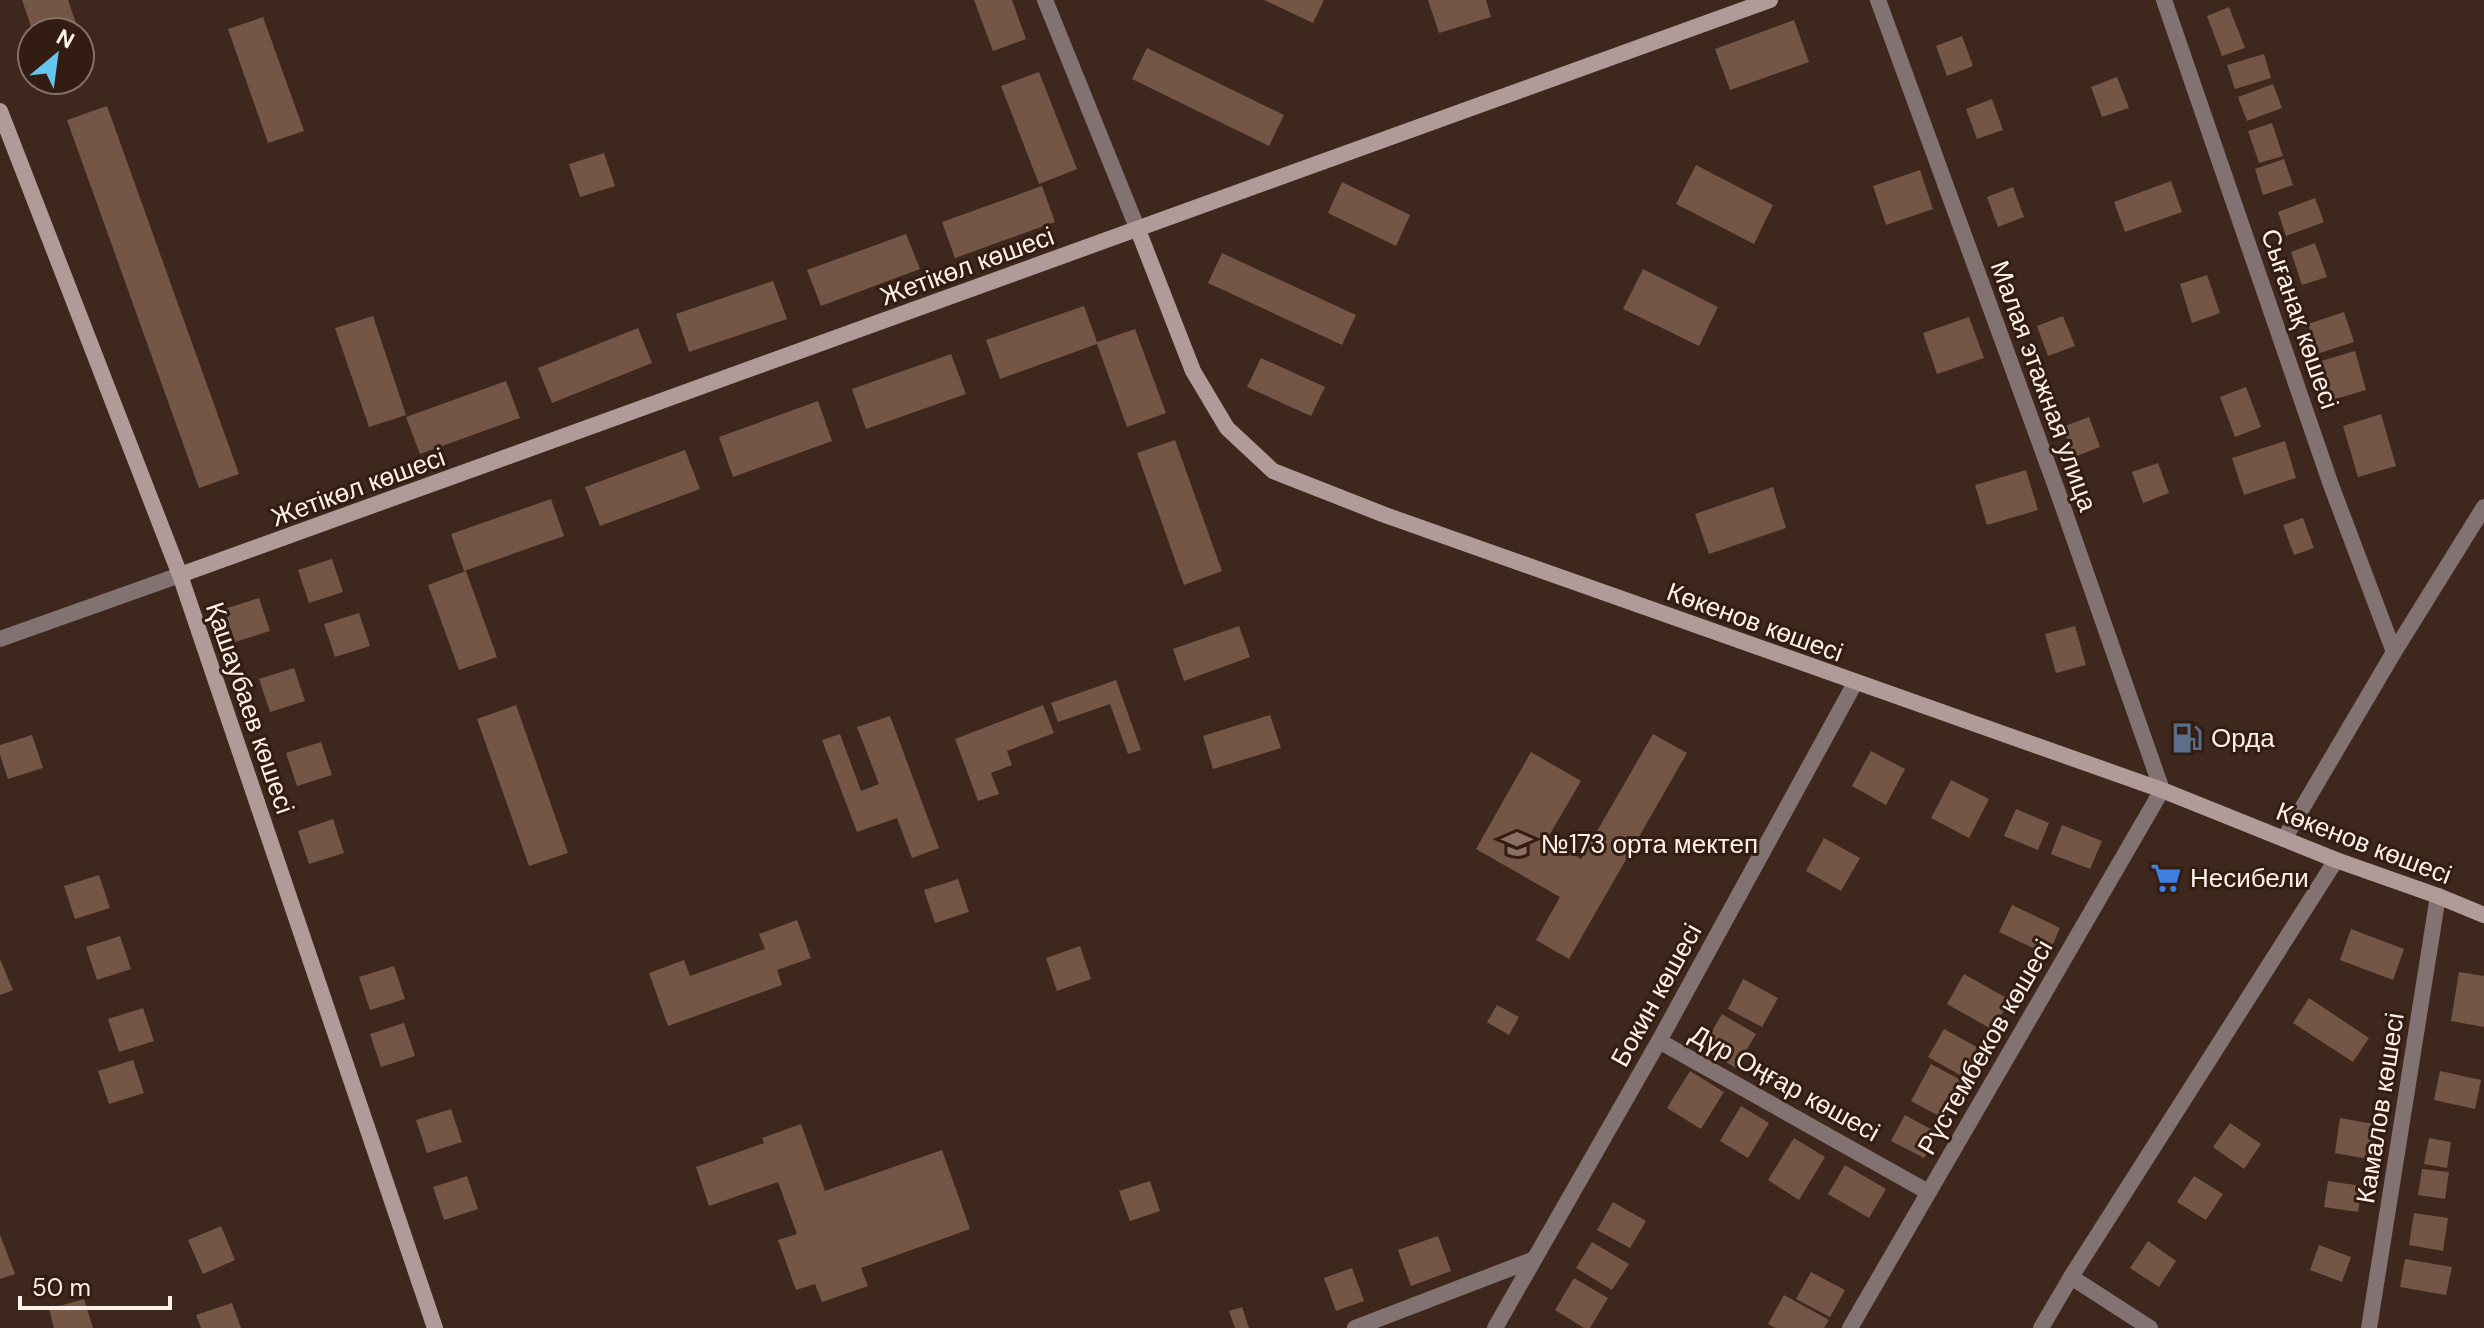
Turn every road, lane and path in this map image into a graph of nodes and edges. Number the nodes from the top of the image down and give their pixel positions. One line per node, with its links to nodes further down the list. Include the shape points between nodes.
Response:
1 (1045, 0): 6 (street)
2 (1770, 0): 6 (street, Жетікөл көшесі)
3 (1878, 0): 12 (street, Малая этажная улица)
4 (2164, 0): 10 (street, Сығанақ көшесі)
5 (0, 111): 8 (street, Қашаубаев көшесі)
6 (1138, 230): 8 (street, Жетікөл көшесі); 11 (street, Көкенов көшесі, via 1193,371 1227,428 1273,471)
7 (2484, 507): 10 (street)
8 (180, 575): 9 (street); 21 (street, Қашаубаев көшесі)
9 (0, 639)
10 (2394, 652): 13 (street)
11 (1855, 683): 12 (street, Көкенов көшесі); 17 (street, Бокин көшесі)
12 (2162, 790): 13 (street, Көкенов көшесі); 18 (street, Рүстембеков көшесі)
13 (2284, 839): 14 (street, Көкенов көшесі)
14 (2336, 860): 15 (street, Көкенов көшесі); 20 (street)
15 (2438, 896): 16 (street, Көкенов көшесі); 27 (street, Камалов көшесі)
16 (2484, 915)
17 (1659, 1041): 18 (street, Дүр Оңғар көшесі); 19 (street, Бокин көшесі)
18 (1928, 1192): 24 (street, Рүстембеков көшесі)
19 (1532, 1260): 22 (street); 23 (street, Бокин көшесі)
20 (2071, 1277): 25 (street); 26 (street)
21 (435, 1328)
22 (1355, 1328)
23 (1495, 1328)
24 (1850, 1328)
25 (2041, 1328)
26 (2150, 1328)
27 (2369, 1328)

